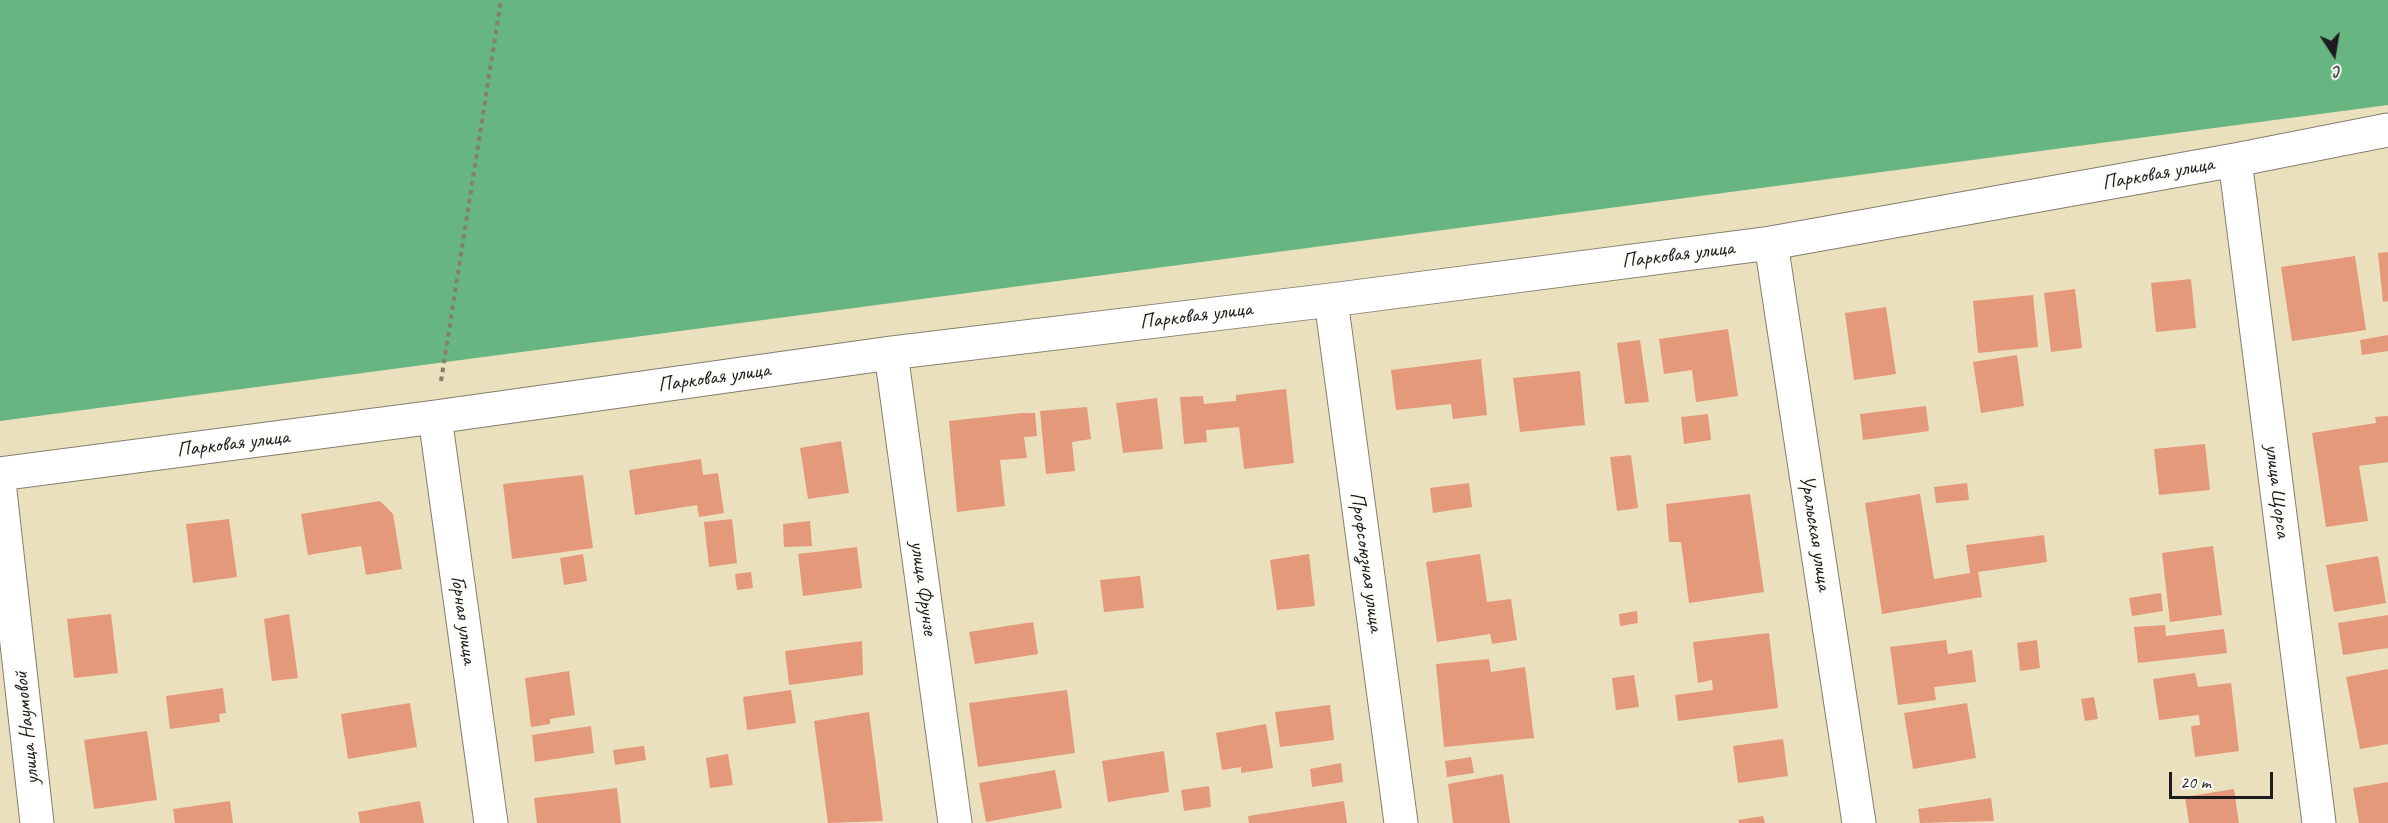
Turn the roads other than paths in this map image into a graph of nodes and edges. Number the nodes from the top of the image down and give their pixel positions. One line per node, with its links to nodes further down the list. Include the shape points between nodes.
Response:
1 (2388, 129): 2 (street, Парковая улица)
2 (2235, 160): 3 (street, Парковая улица); 14 (street, улица Щорса)
3 (1771, 243): 4 (street, Парковая улица); 13 (street, Уральская улица)
4 (1331, 300): 5 (street, Парковая улица); 12 (street, Профсоюзная улица)
5 (891, 353): 6 (street, Парковая улица); 11 (street, улица Фрунзе)
6 (435, 417): 7 (street, Парковая улица); 10 (street, Горная улица)
7 (0, 474)
8 (0, 490): 9 (street, улица Наумовой)
9 (37, 823)
10 (491, 823)
11 (955, 823)
12 (1401, 823)
13 (1859, 823)
14 (2319, 823)

